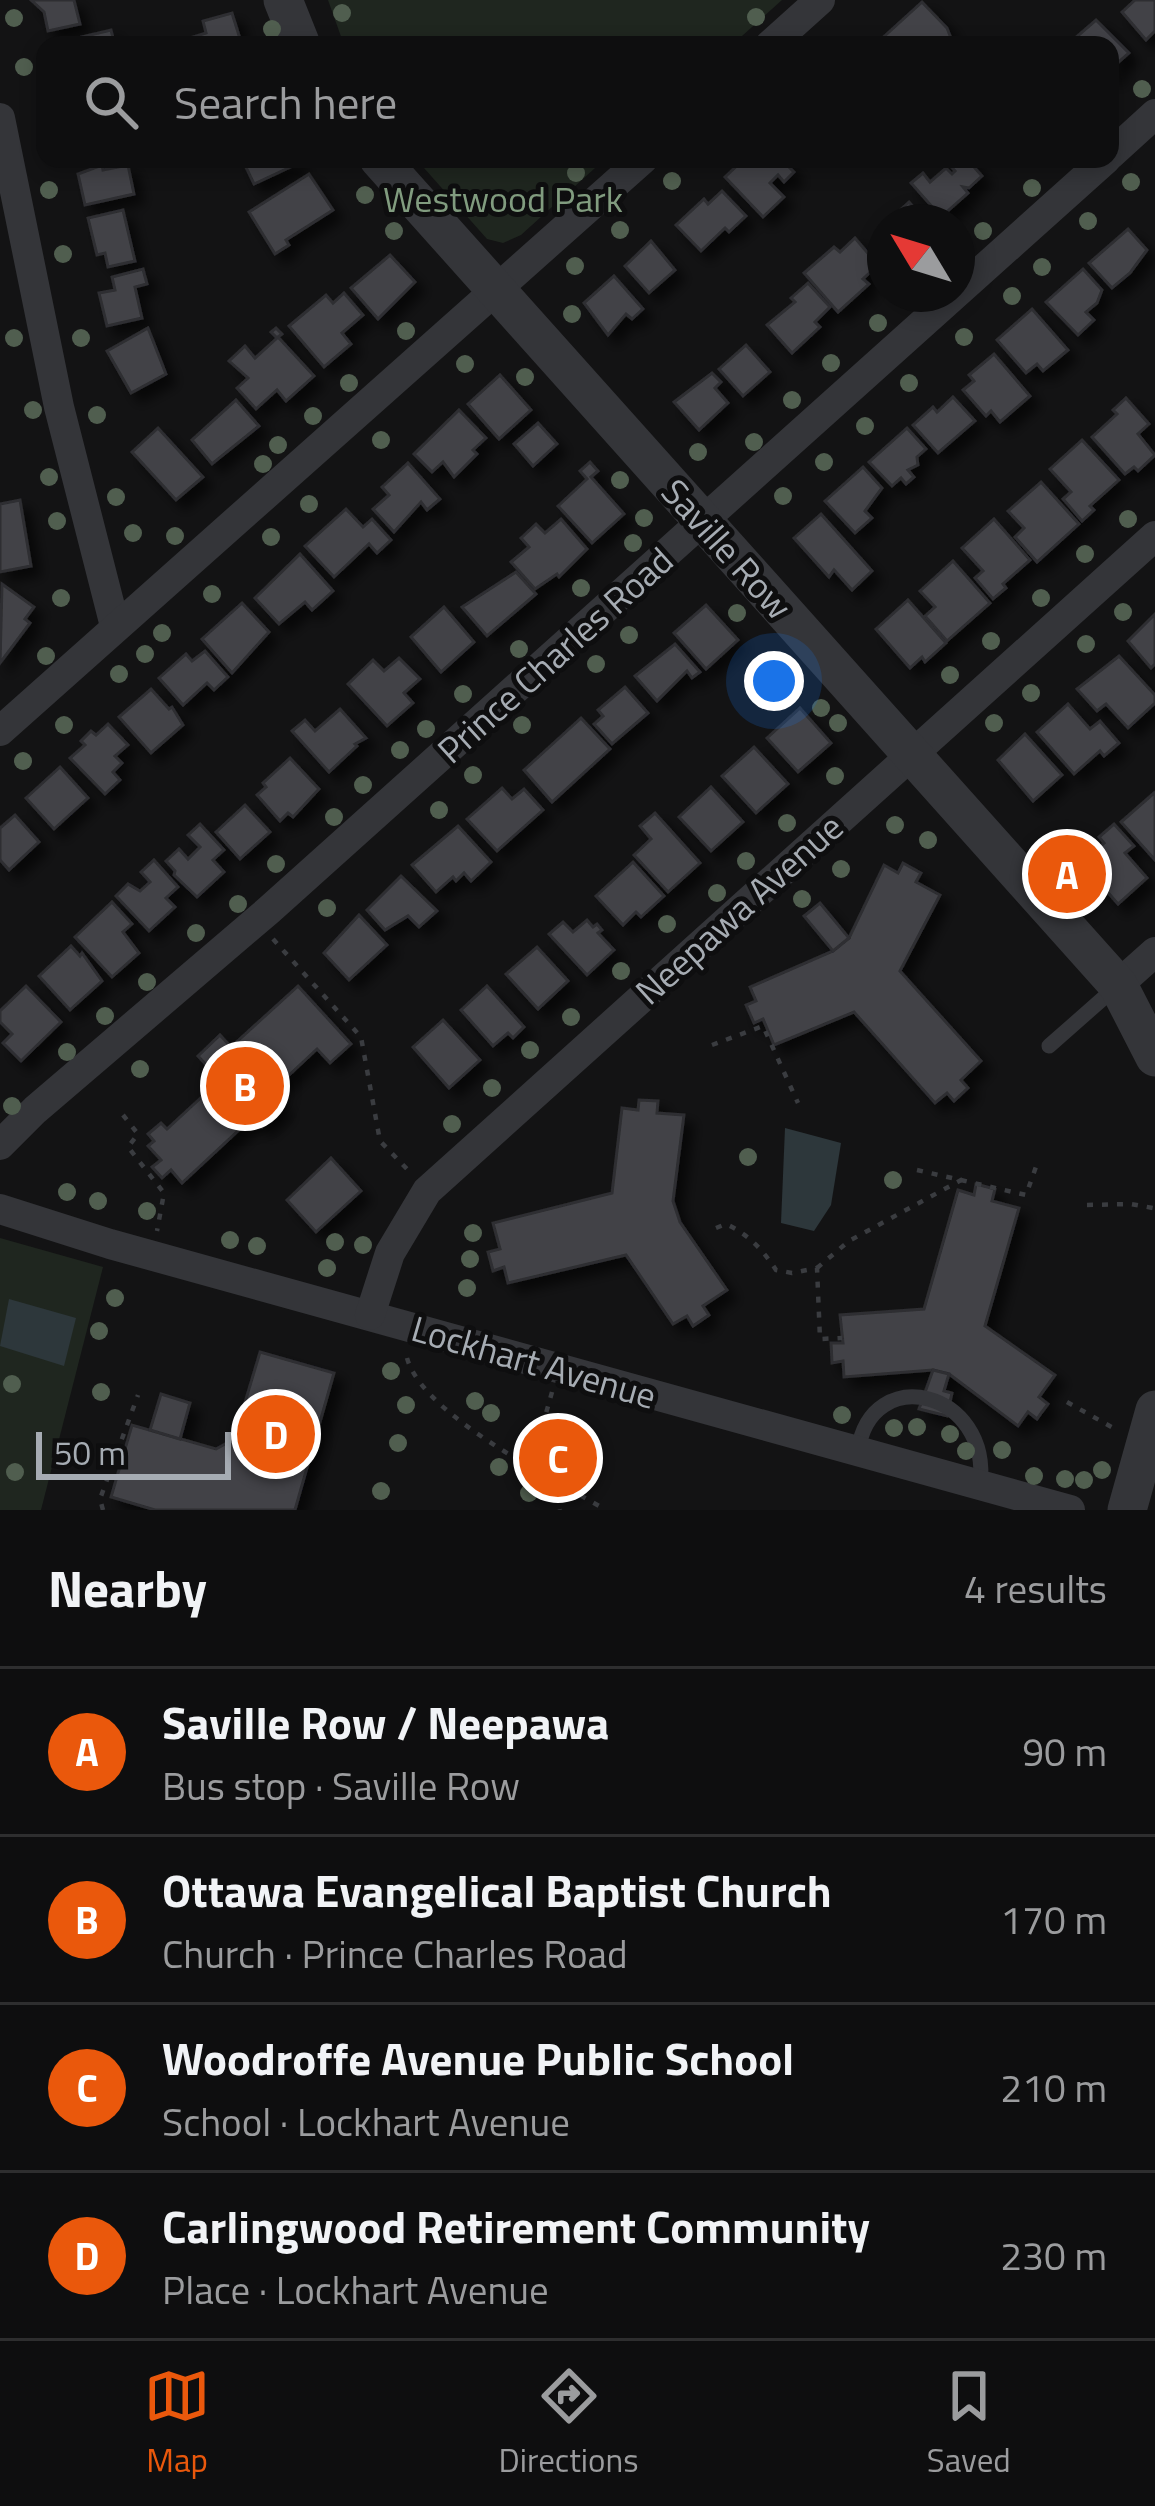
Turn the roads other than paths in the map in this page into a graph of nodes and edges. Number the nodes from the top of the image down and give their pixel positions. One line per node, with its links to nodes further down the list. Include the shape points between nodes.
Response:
1 (284, 0): 3 (street)
2 (820, 0): 4 (street)
3 (298, 36)
4 (780, 36)
5 (1155, 114): 7 (street, Prince Charles Road)
6 (0, 118): 14 (street, via 59,407)
7 (1119, 147)
8 (387, 168): 11 (street, Saville Row)
9 (633, 168): 11 (street)
10 (1096, 168): 12 (street, Prince Charles Road)
11 (496, 291): 12 (street, Saville Row); 14 (street)
12 (703, 523): 16 (street, Saville Row); 21 (street, Prince Charles Road)
13 (1155, 536): 16 (street, Neepawa Avenue)
14 (115, 626): 15 (street)
15 (0, 731)
16 (912, 755): 18 (street, Saville Row); 23 (street, Neepawa Avenue, via 427,1191 391,1252)
17 (1155, 952): 18 (street)
18 (1118, 985): 19 (lane); 20 (street, Saville Row)
19 (1049, 1046)
20 (1155, 1057)
21 (0, 1145)
22 (0, 1209): 23 (street, Lockhart Avenue)
23 (370, 1316): 25 (street, Lockhart Avenue)
24 (1155, 1410): 28 (street)
25 (858, 1451): 26 (street, Lockhart Avenue); 26 (lane, via 861,1432 889,1401 908,1396 952,1408 972,1427)
26 (980, 1485): 27 (street, Lockhart Avenue)
27 (1070, 1510)
28 (1127, 1510)

